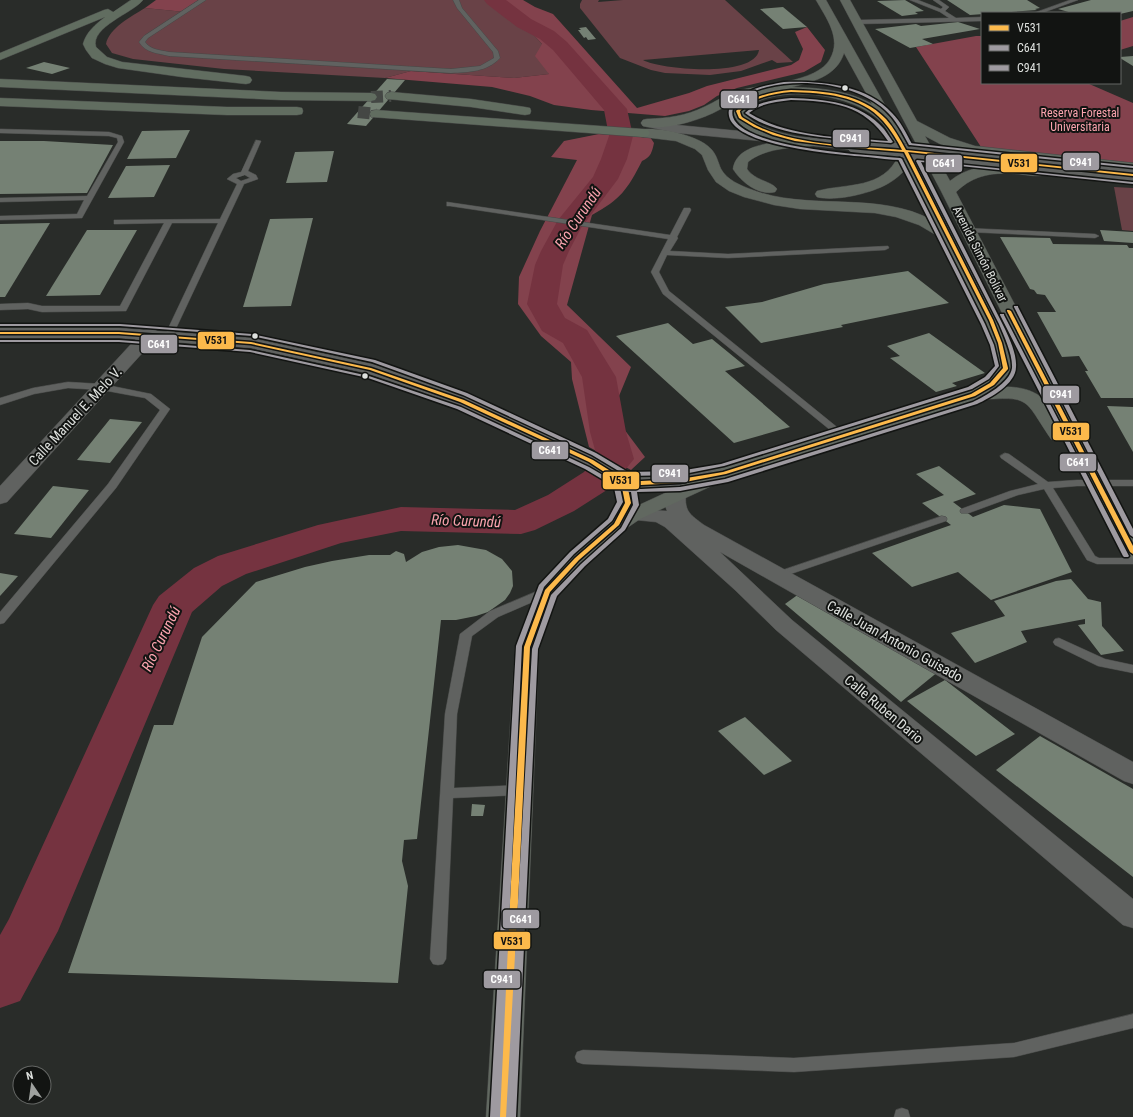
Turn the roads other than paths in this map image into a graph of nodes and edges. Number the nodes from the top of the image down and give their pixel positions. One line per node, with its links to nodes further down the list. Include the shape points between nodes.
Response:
1 (114, 0): 18 (highway)
2 (134, 0): 19 (highway)
3 (138, 0): 20 (highway, via 91,36 89,44 96,55 109,62 132,66)
4 (203, 0): 5 (lane, via 146,37 142,42 144,46 154,51 177,54 451,71 485,67 493,63 498,58 496,52)
5 (456, 0)
6 (821, 0): 17 (main road, Avenida Simón Bolívar)
7 (845, 0): 15 (main road, Avenida Simón Bolívar)
8 (913, 0): 11 (lane)
9 (936, 0): 11 (lane, via 946,7)
10 (1075, 0): 12 (lane)
11 (942, 11): 13 (lane)
12 (1040, 12)
13 (953, 19): 14 (lane); 15 (lane); 16 (lane)
14 (981, 19)
15 (858, 22): 29 (main road, Avenida Simón Bolívar)
16 (981, 25)
17 (840, 32): 27 (main road, Avenida Simón Bolívar); 30 (main road, via 841,44 836,59 829,68 817,75 739,95 694,117)
18 (0, 48)
19 (0, 57)
20 (259, 82)
21 (0, 83): 22 (highway, via 281,96 373,95)
22 (282, 84)
23 (0, 89): 25 (highway, via 307,110 227,111)
24 (391, 96): 28 (highway, via 471,103)
25 (0, 102)
26 (376, 114): 28 (highway)
27 (888, 122): 32 (main road, via 858,101 820,92 792,91 771,94 751,99 739,108 741,119 751,126); 35 (main road, Avenida Simón Bolívar)
28 (579, 123): 30 (highway)
29 (911, 123): 36 (main road, via 945,141 974,150); 41 (main road, Avenida Simón Bolívar)
30 (643, 128): 32 (street); 51 (main road, via 698,146 707,153 724,181 752,194 787,202 864,207 894,212 928,223)
31 (0, 131): 42 (lane, via 120,136 121,142)
32 (794, 140): 34 (street)
33 (258, 141): 37 (lane)
34 (811, 142): 35 (main road, via 775,147 750,154 741,161 742,173 757,184 785,192 832,194 885,180 903,166); 38 (street, bridge)
35 (906, 155): 51 (main road, Avenida Simón Bolívar)
36 (1133, 167)
37 (244, 173): 40 (lane, via 231,178); 40 (lane, via 253,174 255,177)
38 (1133, 175)
39 (1133, 182): 41 (main road, via 998,170 967,176)
40 (241, 183): 48 (lane)
41 (948, 191): 50 (main road, Avenida Simón Bolívar)
42 (90, 198): 43 (lane); 46 (lane, via 79,216)
43 (0, 200)
44 (450, 204): 53 (lane)
45 (687, 210): 53 (lane)
46 (0, 218)
47 (168, 221): 48 (lane); 49 (lane); 56 (lane, via 123,308)
48 (223, 221): 59 (lane)
49 (117, 222)
50 (968, 230): 52 (lane); 66 (main road, Avenida Simón Bolívar)
51 (948, 236): 61 (main road, Avenida Simón Bolívar, via 998,335 1006,368 988,388)
52 (1095, 236)
53 (674, 238): 55 (lane)
54 (885, 248): 55 (lane, via 728,256)
55 (666, 253): 63 (lane, via 655,272 666,292)
56 (0, 307)
57 (0, 333): 58 (street)
58 (150, 334): 59 (street); 60 (street, Calle Manuel E. Melo V.)
59 (168, 336): 67 (street, via 251,343 371,369 462,401 591,461)
60 (102, 387): 62 (lane, via 68,385 33,390); 71 (street, Calle Manuel E. Melo V.); 80 (lane, via 148,396 165,409 112,486)
61 (974, 395): 63 (main road); 66 (main road, via 1014,392 1028,396 1039,405 1067,450)
62 (0, 402)
63 (843, 436): 65 (main road)
64 (1005, 456): 69 (lane)
65 (724, 473): 67 (street, via 680,481 641,483); 70 (main road)
66 (1095, 479): 68 (lane); 69 (lane); 75 (main road, Avenida Simón Bolívar)
67 (622, 480): 74 (street, via 628,503)
68 (1133, 483)
69 (1047, 486): 72 (lane, via 1028,489); 76 (lane, via 1091,558 1097,561)
70 (676, 494): 74 (main road); 77 (street, Calle Juan Antonio Guisado, via 674,504 678,514 696,530)
71 (0, 498)
72 (965, 511)
73 (942, 519): 77 (lane, via 815,562)
74 (625, 520): 78 (street, Calle Ruben Dario, via 660,516 673,522); 79 (main road, via 576,559)
75 (1133, 552)
76 (1133, 561)
77 (772, 572): 78 (street, via 759,570 746,575); 83 (street, Calle Juan Antonio Guisado)
78 (743, 585): 86 (street, Calle Ruben Dario, via 784,625)
79 (547, 591): 84 (main road, via 527,647); 85 (lane, via 494,614 466,634 451,714)
80 (0, 620)
81 (1059, 642): 82 (lane, via 1102,662)
82 (1133, 669)
83 (1133, 774)
84 (520, 790): 85 (lane); 90 (main road)
85 (447, 793): 87 (lane)
86 (1133, 916)
87 (438, 959)
88 (1133, 1021): 89 (lane, via 1014,1050 794,1065)
89 (583, 1058)
90 (504, 1117)

